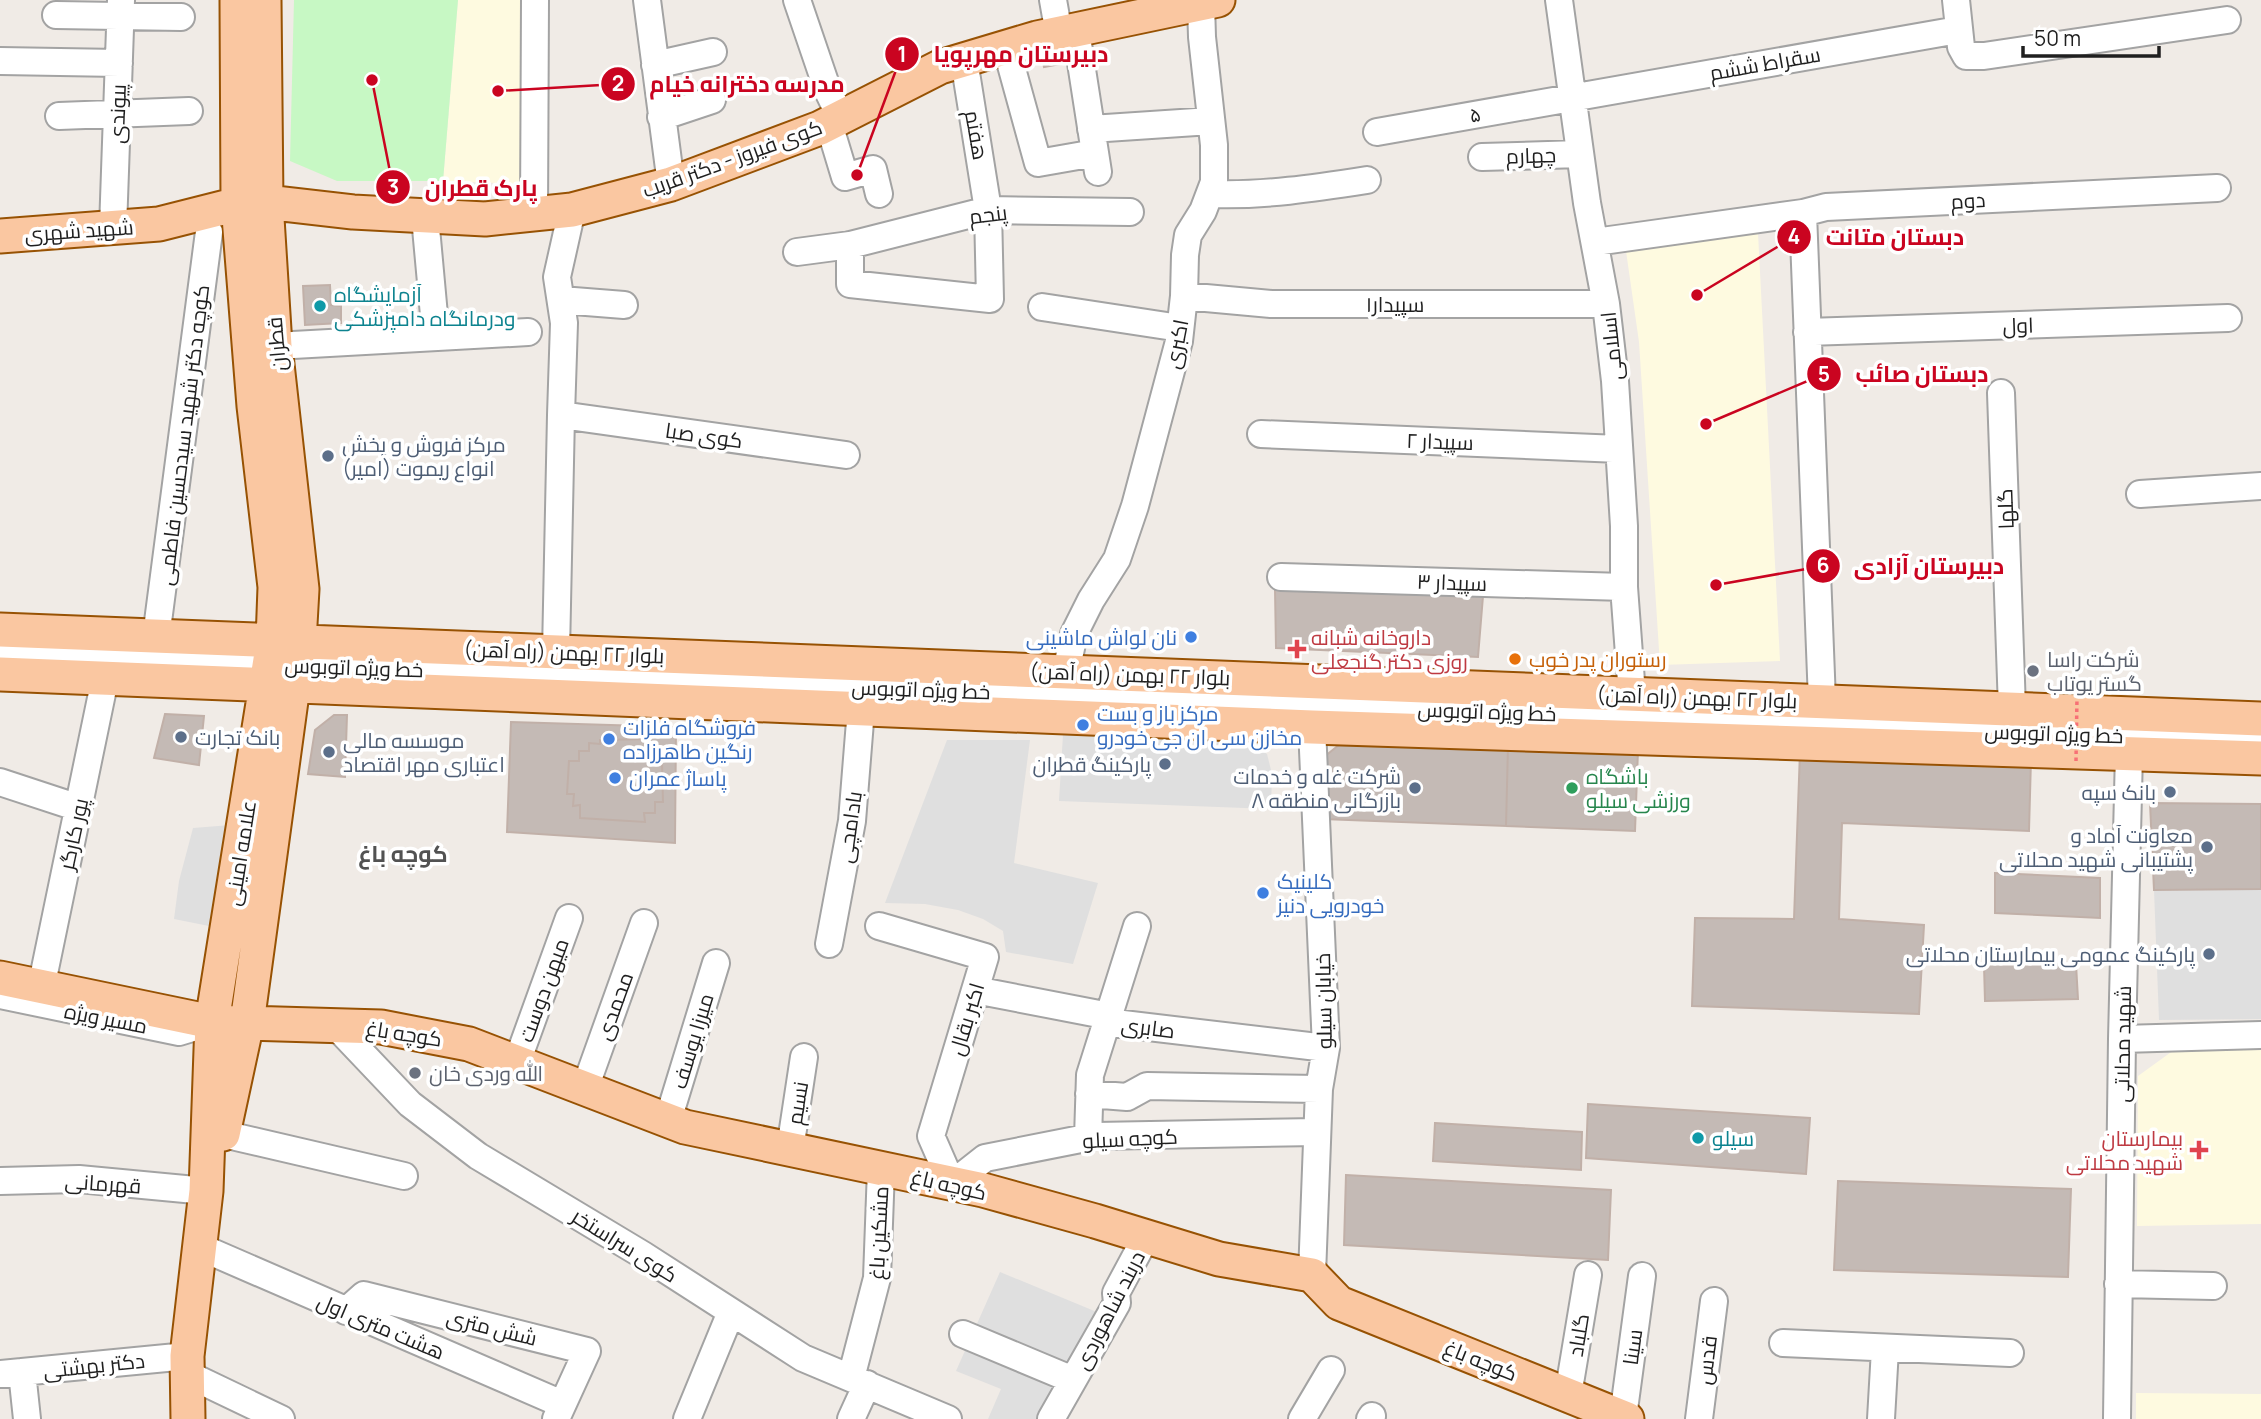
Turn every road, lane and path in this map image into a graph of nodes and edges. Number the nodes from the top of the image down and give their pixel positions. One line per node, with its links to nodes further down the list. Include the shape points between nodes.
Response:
1 (237, 0): 39 (main road, قطران)
2 (264, 0): 39 (main road, قطران)
3 (535, 0): 45 (street)
4 (647, 0): 21 (street)
5 (797, 0): 28 (street)
6 (1053, 0): 15 (street)
7 (1559, 0): 22 (street, اسلامی)
8 (1956, 0): 14 (street)
9 (1210, 2): 15 (main road, کوی فیروز - دکتر قریب); 29 (street, اکبری, via 1202,37)
10 (120, 9): 11 (street); 12 (street); 20 (street, پیوندی)
11 (56, 15)
12 (181, 17)
13 (2227, 20): 14 (street, via 1984,56 1966,56)
14 (1958, 30): 22 (street, سقراط ششم)
15 (1067, 33): 16 (main road, کوی فیروز - دکتر قریب); 31 (street)
16 (1006, 47): 18 (main road, کوی فیروز - دکتر قریب); 31 (street, via 1038,163)
17 (713, 52): 21 (street)
18 (964, 60): 28 (main road, کوی فیروز - دکتر قریب, via 940,67); 41 (street, هفتم)
19 (0, 61): 20 (street)
20 (118, 63): 25 (street, پیوندی)
21 (655, 65): 27 (street)
22 (1573, 97): 30 (street, ۵); 32 (street, اسلامی)
23 (712, 100): 27 (street)
24 (189, 111): 25 (street)
25 (117, 112): 26 (street); 48 (street, پیوندی)
26 (59, 116)
27 (662, 117): 35 (street)
28 (835, 121): 35 (main road, کوی فیروز - دکتر قریب); 37 (street, via 845,177 873,169)
29 (1211, 121): 31 (street); 38 (street, اکبری)
30 (1377, 132)
31 (1095, 151)
32 (1580, 154): 33 (street, چهارم); 51 (street, اسلامی)
33 (1482, 157)
34 (1367, 180): 38 (street, via 1307,190)
35 (671, 184): 40 (main road, کوی فیروز - دکتر قریب)
36 (2217, 188): 44 (street, دوم, via 1826,207)
37 (879, 194)
38 (1211, 194): 54 (street, اکبری, via 1188,235)
39 (252, 203): 42 (main road, کوی فیروز - دکتر قریب); 47 (main road); 49 (main road, قطران)
40 (572, 210): 45 (main road, کوی فیروز - دکتر قریب); 55 (street, via 557,278)
41 (988, 210): 43 (street, پنجم); 52 (street, پنجم); 52 (street, هفتم, via 990,299 850,284)
42 (353, 212): 46 (main road, کوی فیروز - دکتر قریب); 49 (main road)
43 (1130, 212)
44 (1803, 213): 51 (street, دوم); 62 (street)
45 (534, 215): 46 (main road, کوی فیروز - دکتر قریب)
46 (425, 217): 63 (street)
47 (159, 224): 48 (main road, شهید شهری); 49 (main road)
48 (113, 229): 50 (main road, شهید شهری)
49 (239, 235): 64 (main road, قطران); 75 (street, کوچه دکتر شهید سیدحسین فاطمی); 78 (main road, قطران)
50 (0, 236)
51 (1595, 242): 56 (street, اسلامی)
52 (849, 245): 53 (street, پنجم)
53 (797, 252)
54 (1184, 296): 56 (street, سپیدار۱, via 1271,304); 60 (street, اکبری)
55 (561, 300): 57 (street); 66 (street)
56 (1606, 304): 68 (street, اسلامی)
57 (624, 305)
58 (1042, 307): 60 (street)
59 (2228, 318): 62 (street, اول)
60 (1180, 328): 79 (street, اکبری, via 1135,506 1117,559 1074,634)
61 (528, 332): 63 (street)
62 (1807, 332): 84 (street)
63 (436, 337): 64 (street)
64 (275, 346): 78 (main road, قطران, via 302,589)
65 (2001, 393): 87 (street, گلها)
66 (561, 415): 69 (street, کوی صبا); 76 (street)
67 (1261, 434): 68 (street, سپیدار ۲)
68 (1619, 449): 73 (street, اسلامی)
69 (846, 455)
70 (2261, 486): 71 (street)
71 (2140, 494)
72 (1281, 577): 73 (street, سپیدار ۳)
73 (1624, 587): 82 (street, اسلامی)
74 (0, 630): 75 (main road, بلوار ۲۲ بهمن (راه آهن))
75 (156, 637): 78 (main road, بلوار ۲۲ بهمن (راه آهن))
76 (556, 652): 78 (main road, بلوار ۲۲ بهمن (راه آهن)); 79 (main road, بلوار ۲۲ بهمن (راه آهن))
77 (0, 653): 78 (street, خط ویژه اتوبوس)
78 (283, 664): 81 (main road, بلوار ۲۲ بهمن (راه آهن)); 85 (street, خط ویژه اتوبوس); 86 (main road, بلوار ۲۲ بهمن (راه آهن)); 105 (main road, علامه امینی); 107 (main road, علامه امینی)
79 (1066, 672): 85 (main road, بلوار ۲۲ بهمن (راه آهن))
80 (0, 674): 81 (main road, بلوار ۲۲ بهمن (راه آهن))
81 (105, 679): 94 (street, پور کارگر)
82 (1632, 695): 84 (main road, بلوار ۲۲ بهمن (راه آهن)); 85 (main road, بلوار ۲۲ بهمن (راه آهن))
83 (2077, 697): 92 (path, bridge)
84 (1822, 701): 87 (main road, بلوار ۲۲ بهمن (راه آهن))
85 (1305, 704): 86 (main road, بلوار ۲۲ بهمن (راه آهن)); 89 (street, خط ویژه اتوبوس); 90 (main road, بلوار ۲۲ بهمن (راه آهن)); 111 (street, خیابان سیلو)
86 (861, 709): 99 (street, بادامچی, via 852,821)
87 (2012, 709): 88 (main road, بلوار ۲۲ بهمن (راه آهن))
88 (2261, 719)
89 (2261, 741)
90 (2129, 753): 91 (main road, بلوار ۲۲ بهمن (راه آهن)); 110 (street, شهید محلاتی)
91 (2261, 758)
92 (2076, 761)
93 (0, 782): 94 (street)
94 (79, 808): 102 (street, پور کارگر)
95 (569, 918): 113 (street, میهن دوست)
96 (643, 923): 114 (street, محمدی)
97 (879, 926): 103 (street, اکبر بقال, via 985,957)
98 (1138, 926): 106 (street)
99 (829, 944)
100 (716, 963): 117 (street, میرزا یوسف)
101 (0, 978): 102 (main road)
102 (41, 988): 105 (main road)
103 (975, 990): 106 (street, صابری, via 1100,1014); 125 (street, اکبر بقال, via 931,1136)
104 (0, 995): 105 (street, مسیر ویژه, via 179,1032)
105 (212, 1022): 107 (main road, کوچه باغ); 126 (main road, علامه امینی)
106 (1106, 1022): 111 (street, صابری); 116 (street)
107 (247, 1023): 108 (main road, کوچه باغ); 119 (main road, علامه امینی)
108 (334, 1024): 113 (main road, کوچه باغ, via 409,1031 469,1044); 136 (street, کوی سراستخر, via 410,1104 478,1156)
109 (2261, 1035): 110 (street)
110 (2122, 1039): 132 (street, شهید محلاتی)
111 (1326, 1048): 115 (street, خیابان سیلو)
112 (804, 1057): 121 (street, نسیم)
113 (517, 1062): 114 (main road, کوچه باغ)
114 (585, 1088): 117 (main road, کوچه باغ)
115 (1319, 1089): 116 (street, via 1147,1086 1127,1097); 118 (street, خیابان سیلو)
116 (1089, 1094): 120 (street)
117 (668, 1120): 121 (main road, کوچه باغ)
118 (1317, 1132): 120 (street, کوچه سیلو); 129 (street, خیابان سیلو)
119 (223, 1134): 123 (street); 126 (main road, علامه امینی)
120 (1088, 1138): 125 (street, کوچه سیلو, via 985,1158)
121 (790, 1149): 122 (main road, کوچه باغ)
122 (881, 1168): 125 (main road, کوچه باغ); 145 (street, مشکین باغ, via 877,1278)
123 (404, 1176)
124 (0, 1181): 126 (street, قهرمانی, via 79,1179)
125 (952, 1184): 127 (main road, کوچه باغ)
126 (206, 1191): 128 (main road)
127 (1146, 1237): 129 (main road, کوچه باغ, via 1219,1259); 144 (street, دربند شاهوردی, via 1115,1293 1117,1303)
128 (200, 1247): 135 (street, هشت متری اول); 141 (main road)
129 (1312, 1275): 146 (main road, کوچه باغ, via 1339,1304)
130 (1588, 1275): 146 (street, گلباد)
131 (1642, 1276): 148 (street, سینا)
132 (2118, 1284): 133 (street); 159 (street, شهید محلاتی)
133 (2213, 1286)
134 (1714, 1301): 157 (street, قدس)
135 (346, 1311): 147 (street, هشت متری اول); 147 (street, شش متری, via 364,1295 587,1351)
136 (731, 1312): 145 (street, کوی سراستخر, via 803,1358); 152 (street)
137 (963, 1334): 144 (street)
138 (1783, 1343): 139 (street)
139 (1885, 1349): 140 (street); 158 (street)
140 (2010, 1353)
141 (187, 1365): 143 (street, دکتر بهشتی); 150 (main road); 151 (street)
142 (1331, 1370): 156 (street)
143 (11, 1373): 149 (street)
144 (1073, 1380): 155 (street, دربند شاهوردی)
145 (859, 1381): 153 (street, مشکین باغ); 154 (street, کوی سراستخر)
146 (1568, 1395): 148 (main road, کوچه باغ)
147 (559, 1411)
148 (1625, 1418)
149 (27, 1419)
150 (188, 1419)
151 (281, 1419)
152 (687, 1419)
153 (851, 1419)
154 (948, 1419)
155 (1051, 1419)
156 (1302, 1419)
157 (1699, 1419)
158 (1881, 1419)
159 (2117, 1419)

